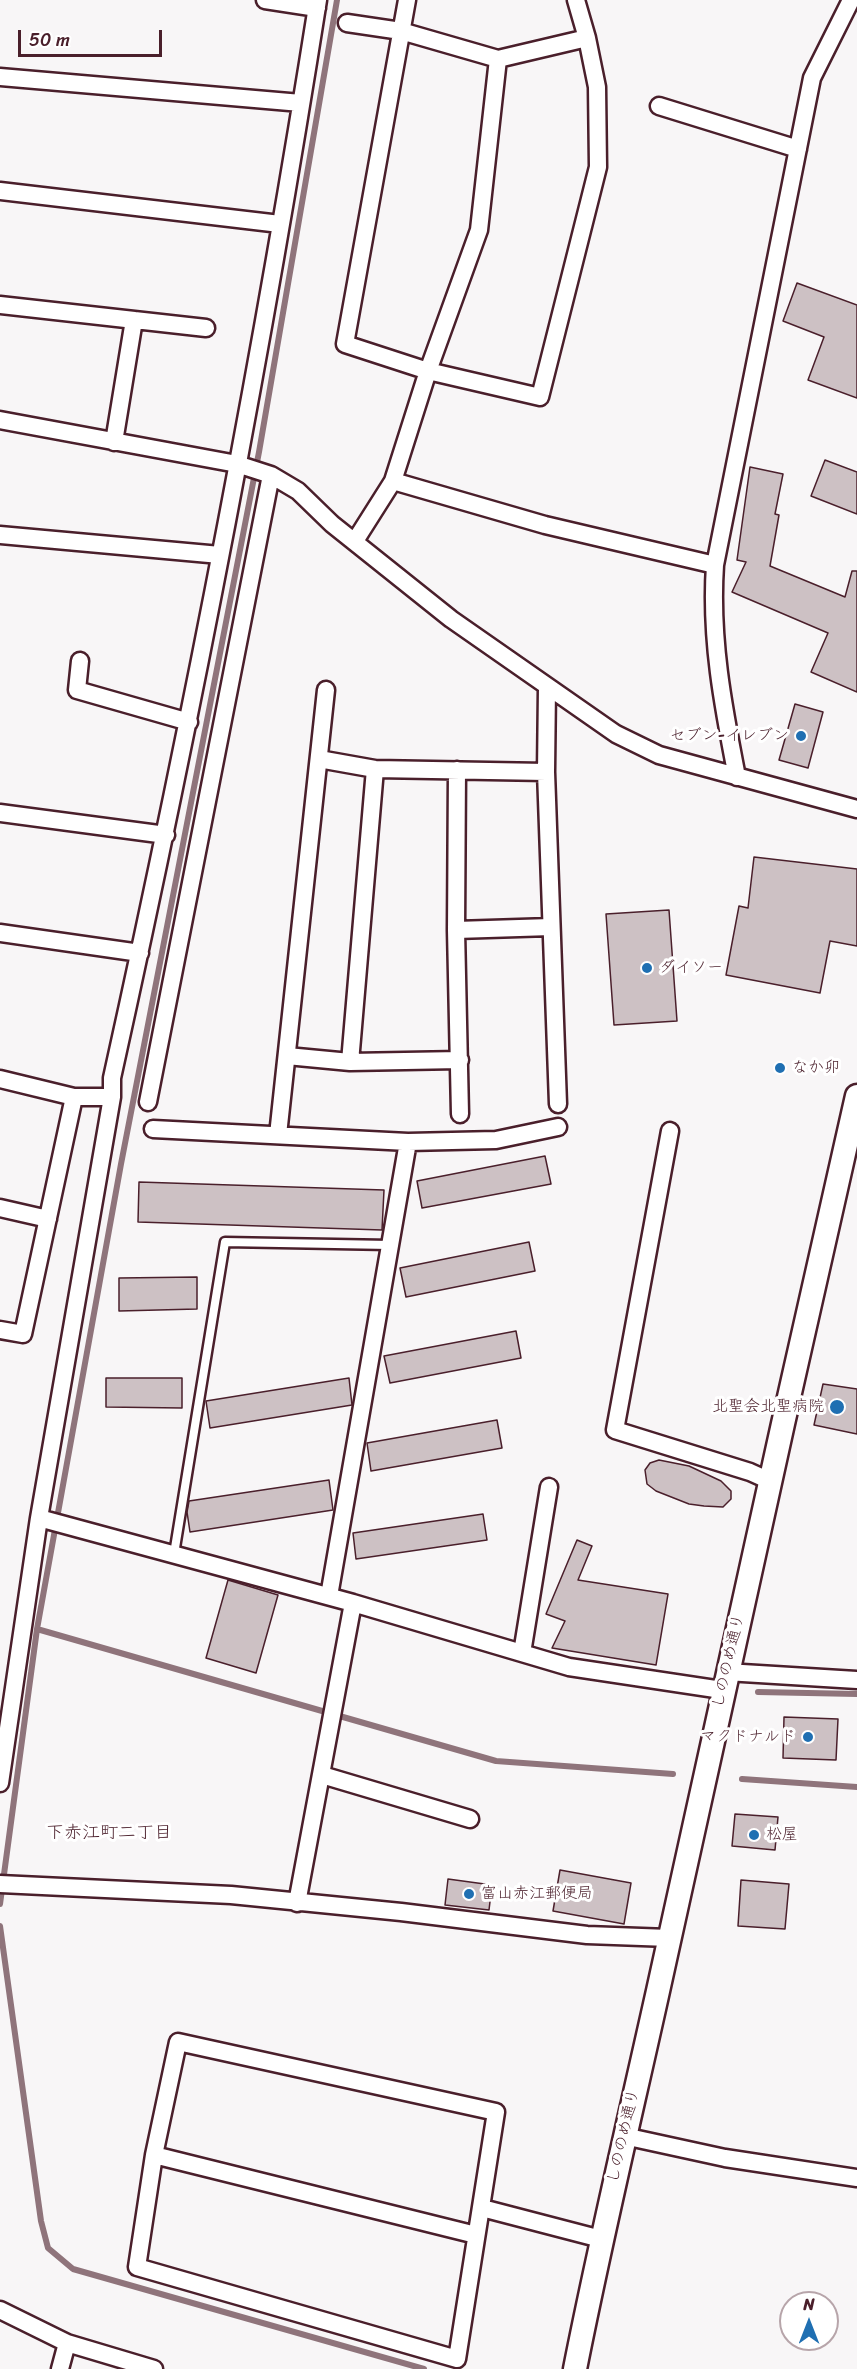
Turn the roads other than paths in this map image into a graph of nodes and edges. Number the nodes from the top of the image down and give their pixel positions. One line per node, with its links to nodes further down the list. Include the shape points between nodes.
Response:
1 (265, 0): 5 (street)
2 (407, 0): 7 (street)
3 (576, 0): 8 (street)
4 (851, 0): 13 (street, via 812,78)
5 (318, 4): 11 (street)
6 (347, 23): 7 (street)
7 (401, 31): 9 (street); 19 (street, via 345,344)
8 (587, 38): 9 (street); 19 (street, via 597,87 598,167 540,397)
9 (498, 59): 19 (street, via 479,230)
10 (0, 77): 11 (street)
11 (301, 103): 15 (street)
12 (659, 106): 13 (street)
13 (798, 149): 28 (street)
14 (0, 190): 15 (street)
15 (280, 224): 22 (street)
16 (0, 305): 17 (street)
17 (134, 320): 18 (street); 21 (street)
18 (206, 328)
19 (428, 371): 24 (street)
20 (0, 420): 21 (street)
21 (114, 442): 22 (street)
22 (241, 465): 23 (street); 27 (street)
23 (268, 474): 26 (street, via 298,491); 52 (street)
24 (393, 481): 26 (street); 28 (street, via 546,525)
25 (0, 535): 27 (street)
26 (356, 542): 30 (street, via 451,619)
27 (220, 555): 32 (street)
28 (715, 565): 37 (street, via 712,608 716,660)
29 (80, 661): 32 (street, via 77,690)
30 (546, 687): 36 (street); 37 (street, via 616,734 659,755)
31 (326, 690): 33 (street)
32 (189, 722): 40 (street)
33 (319, 759): 34 (street); 45 (street)
34 (375, 769): 35 (street); 47 (street)
35 (457, 770): 36 (street); 42 (street)
36 (546, 772): 41 (street)
37 (737, 777): 38 (street)
38 (857, 808)
39 (0, 813): 40 (street)
40 (166, 835): 44 (street)
41 (551, 927): 42 (street); 53 (street)
42 (456, 930): 46 (street)
43 (0, 933): 44 (street)
44 (140, 952): 51 (street, via 112,1078)
45 (287, 1056): 47 (street); 59 (street)
46 (460, 1059): 47 (street); 54 (street)
47 (350, 1062)
48 (0, 1079): 50 (street)
49 (857, 1096): 55 (main road, しののめ通り)
50 (74, 1097): 51 (street); 62 (street)
51 (112, 1097): 67 (street)
52 (148, 1102)
53 (558, 1104)
54 (460, 1114)
55 (854, 1123): 65 (main road, しののめ通り)
56 (558, 1127): 60 (street, via 496,1140)
57 (153, 1129): 59 (street)
58 (670, 1131): 65 (street, via 615,1430)
59 (278, 1135): 60 (street)
60 (408, 1142): 63 (street)
61 (0, 1208): 62 (street)
62 (48, 1220): 64 (street, via 24,1334)
63 (390, 1245): 68 (lane, via 225,1242); 69 (street)
64 (0, 1330)
65 (770, 1481): 73 (main road, しののめ通り)
66 (549, 1487): 71 (street)
67 (43, 1519): 68 (street); 75 (street)
68 (174, 1554): 69 (street)
69 (328, 1596): 70 (street)
70 (353, 1603): 71 (street); 74 (street)
71 (522, 1653): 73 (street, via 569,1667)
72 (857, 1680): 73 (street)
73 (724, 1681): 79 (main road, しののめ通り)
74 (322, 1775): 76 (street); 78 (street)
75 (0, 1784)
76 (470, 1819)
77 (6, 1885): 78 (street, via 231,1895)
78 (297, 1903): 79 (street, via 587,1935)
79 (669, 1938): 80 (main road, しののめ通り)
80 (624, 2136): 82 (street, via 725,2158); 85 (main road, しののめ通り)
81 (154, 2155): 83 (street, via 178,2042 496,2112); 84 (street); 84 (street, via 137,2267 457,2359)
82 (857, 2178)
83 (482, 2208): 84 (street); 85 (street)
84 (476, 2235)
85 (601, 2239): 90 (main road, しののめ通り)
86 (0, 2310): 87 (street)
87 (67, 2343): 88 (street); 89 (street)
88 (60, 2369)
89 (154, 2369)
90 (575, 2369)

